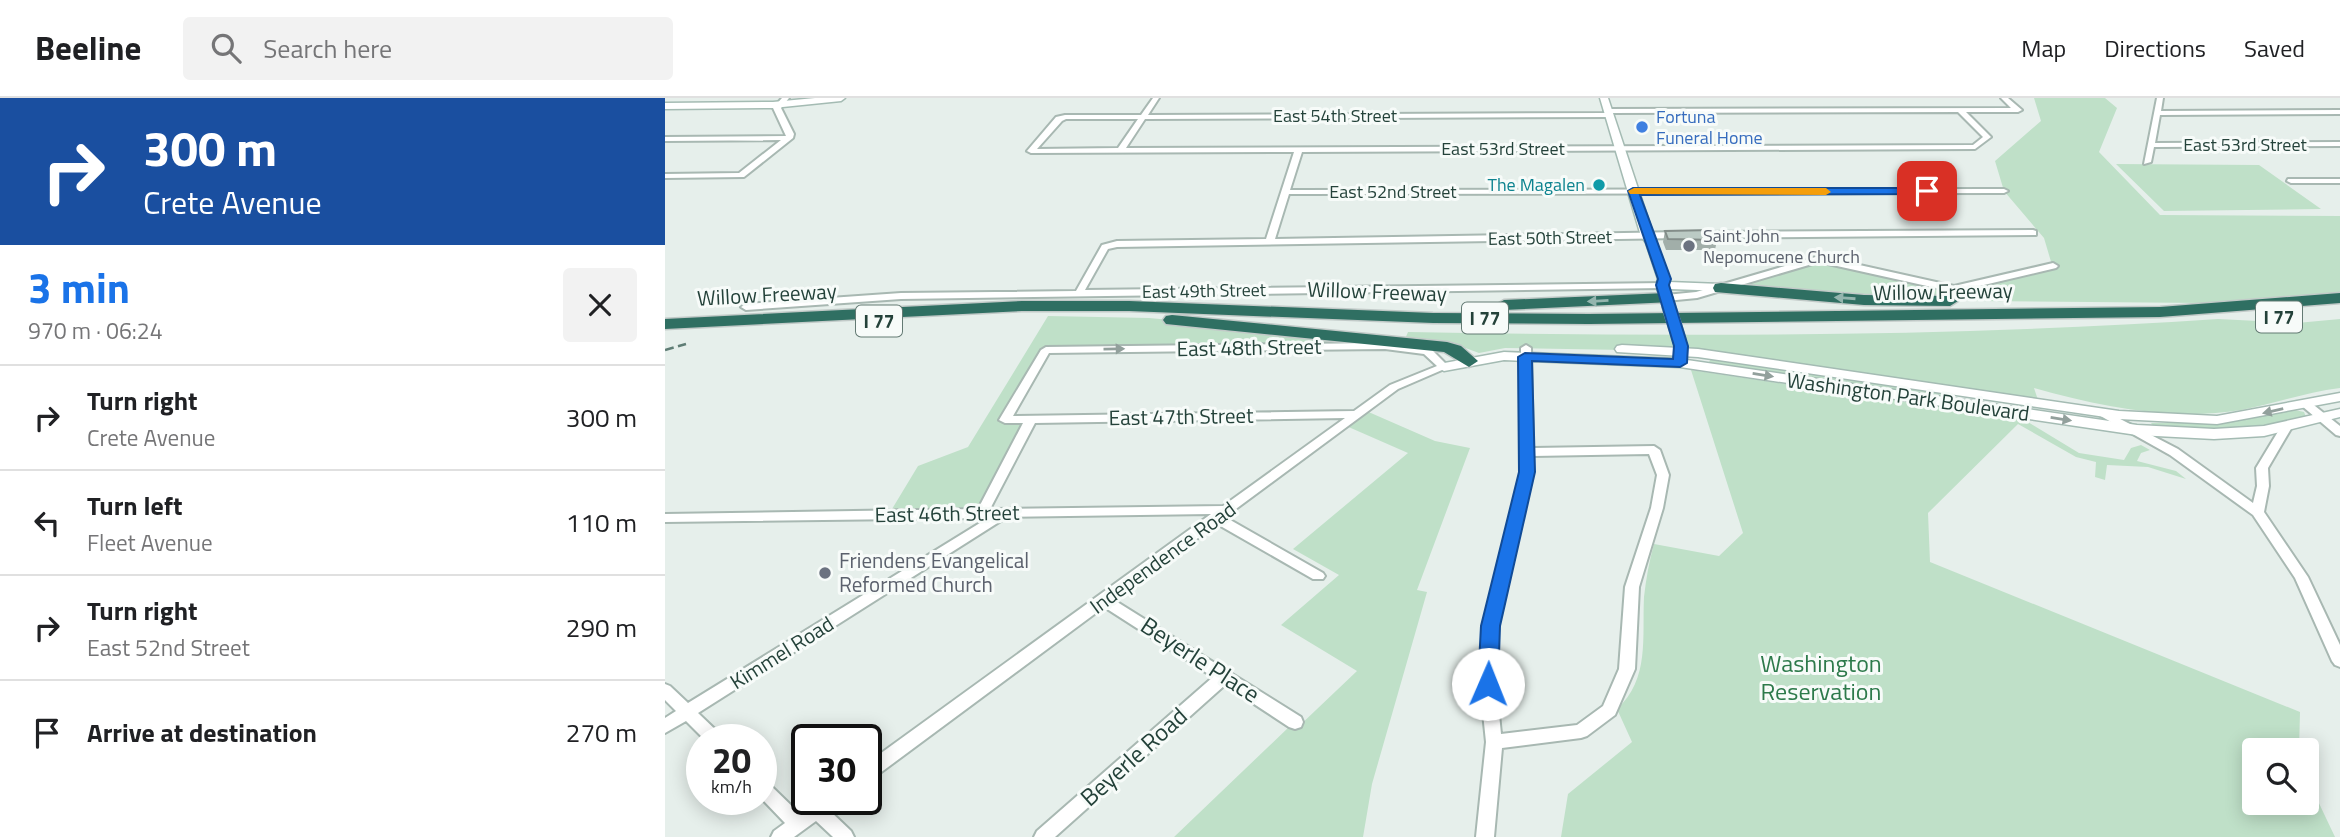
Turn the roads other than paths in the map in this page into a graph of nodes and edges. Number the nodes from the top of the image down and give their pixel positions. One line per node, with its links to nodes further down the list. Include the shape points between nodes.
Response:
1 (841, 98): 6 (street)
2 (1156, 98): 12 (street)
3 (1604, 98): 10 (street)
4 (2004, 98): 8 (street, East 54th Street, via 2018,110)
5 (2160, 98): 11 (street)
6 (783, 101): 7 (street); 13 (street, via 776,108)
7 (665, 106)
8 (1961, 110): 10 (street, East 54th Street); 18 (street, East 53rd Street, via 1987,137 1975,147)
9 (2340, 112): 11 (street)
10 (1609, 113): 12 (street, East 54th Street); 18 (street)
11 (2156, 113): 16 (street)
12 (1143, 117): 19 (street, East 54th Street, via 1062,118); 20 (street)
13 (789, 138): 14 (street); 22 (street, via 741,175)
14 (665, 139)
15 (2340, 144): 16 (street, East 53rd Street)
16 (2151, 145): 21 (street)
17 (1299, 149): 18 (street, East 53rd Street); 20 (street, East 53rd Street); 27 (street)
18 (1620, 149): 25 (street)
19 (1031, 151): 20 (street, East 53rd Street)
20 (1120, 151)
21 (2147, 162)
22 (665, 176)
23 (2291, 181): 24 (street)
24 (2340, 181)
25 (1633, 191): 26 (street, East 52nd Street); 27 (street, East 52nd Street); 29 (street)
26 (2004, 191)
27 (1285, 192): 30 (street)
28 (2033, 233): 29 (street, East 50th Street)
29 (1647, 236): 30 (street, East 50th Street); 34 (street, via 1656,279)
30 (1270, 242): 33 (street, East 50th Street, via 1109,245)
31 (2053, 266): 32 (street, via 1954,289 1819,259)
32 (1721, 288): 34 (street); 36 (highway, one-way to 32, via 1864,300)
33 (1079, 293): 34 (street, East 49th Street); 37 (street, East 49th Street, via 901,296)
34 (1666, 295): 38 (highway, one-way to 38, via 1467,307); 43 (street, bridge)
35 (2340, 298): 36 (highway, Willow Freeway / I 77)
36 (2306, 302): 38 (highway, Willow Freeway / I 77, via 2161,312 1615,319)
37 (746, 307)
38 (1244, 310): 41 (highway, Willow Freeway / I 77, via 1021,306)
39 (2340, 312): 40 (highway, Willow Freeway / I 77, via 2058,323 1597,329)
40 (1149, 318): 42 (highway, Willow Freeway / I 77, via 967,317); 45 (highway, via 1447,347)
41 (665, 324)
42 (665, 333)
43 (1681, 352): 44 (street, Independence Road); 49 (street, Washington Park Boulevard); 56 (street, Washington Park Boulevard, one-way to 56)
44 (1526, 353): 45 (street, Independence Road); 58 (street)
45 (1469, 360): 46 (street, Independence Road)
46 (1444, 367): 51 (street, Independence Road, via 1394,387); 53 (street, East 48th Street, one-way to 46, via 1046,350 1385,346 1427,351)
47 (2340, 397): 48 (street, Washington Park Boulevard)
48 (2306, 404): 49 (street, Washington Park Boulevard, one-way to 49, via 2217,420); 52 (street)
49 (2101, 412): 56 (street, Washington Park Boulevard)
50 (2340, 413): 52 (street, Washington Park Boulevard)
51 (1359, 414): 54 (street, East 47th Street); 62 (street, Independence Road)
52 (2324, 418): 55 (street, Washington Park Boulevard); 57 (street)
53 (1005, 419): 54 (street, East 47th Street)
54 (1031, 419): 60 (street)
55 (2286, 427): 56 (street, Washington Park Boulevard, via 2214,434); 59 (street, via 2262,468)
56 (2137, 430): 59 (street, Washington Park Boulevard)
57 (2340, 432)
58 (1528, 452): 73 (street, via 1490,626 1488,684); 73 (street, via 1654,450 1663,475 1632,587 1627,668 1609,710 1581,731)
59 (2259, 512): 66 (street, Washington Park Boulevard, via 2301,577)
60 (982, 513): 61 (street, East 46th Street); 63 (street, East 46th Street)
61 (1005, 513): 62 (street, East 46th Street); 69 (street, Kimmel Road)
62 (1223, 514): 64 (street); 65 (street, Independence Road)
63 (665, 518)
64 (1318, 576)
65 (1103, 601): 67 (street, Beyerle Place); 74 (street, Independence Road)
66 (2340, 662)
67 (1224, 676): 70 (street, Beyerle Place); 81 (street, Beyerle Road)
68 (665, 690): 69 (street)
69 (688, 713): 71 (street); 72 (street, Kimmel Road)
70 (1295, 722)
71 (699, 724)
72 (665, 726)
73 (1494, 742): 82 (street)
74 (882, 762)
75 (777, 803): 78 (street)
76 (810, 815): 78 (street)
77 (831, 815): 80 (street)
78 (798, 824): 79 (street)
79 (781, 837)
80 (845, 837)
81 (1043, 837)
82 (1485, 837)

